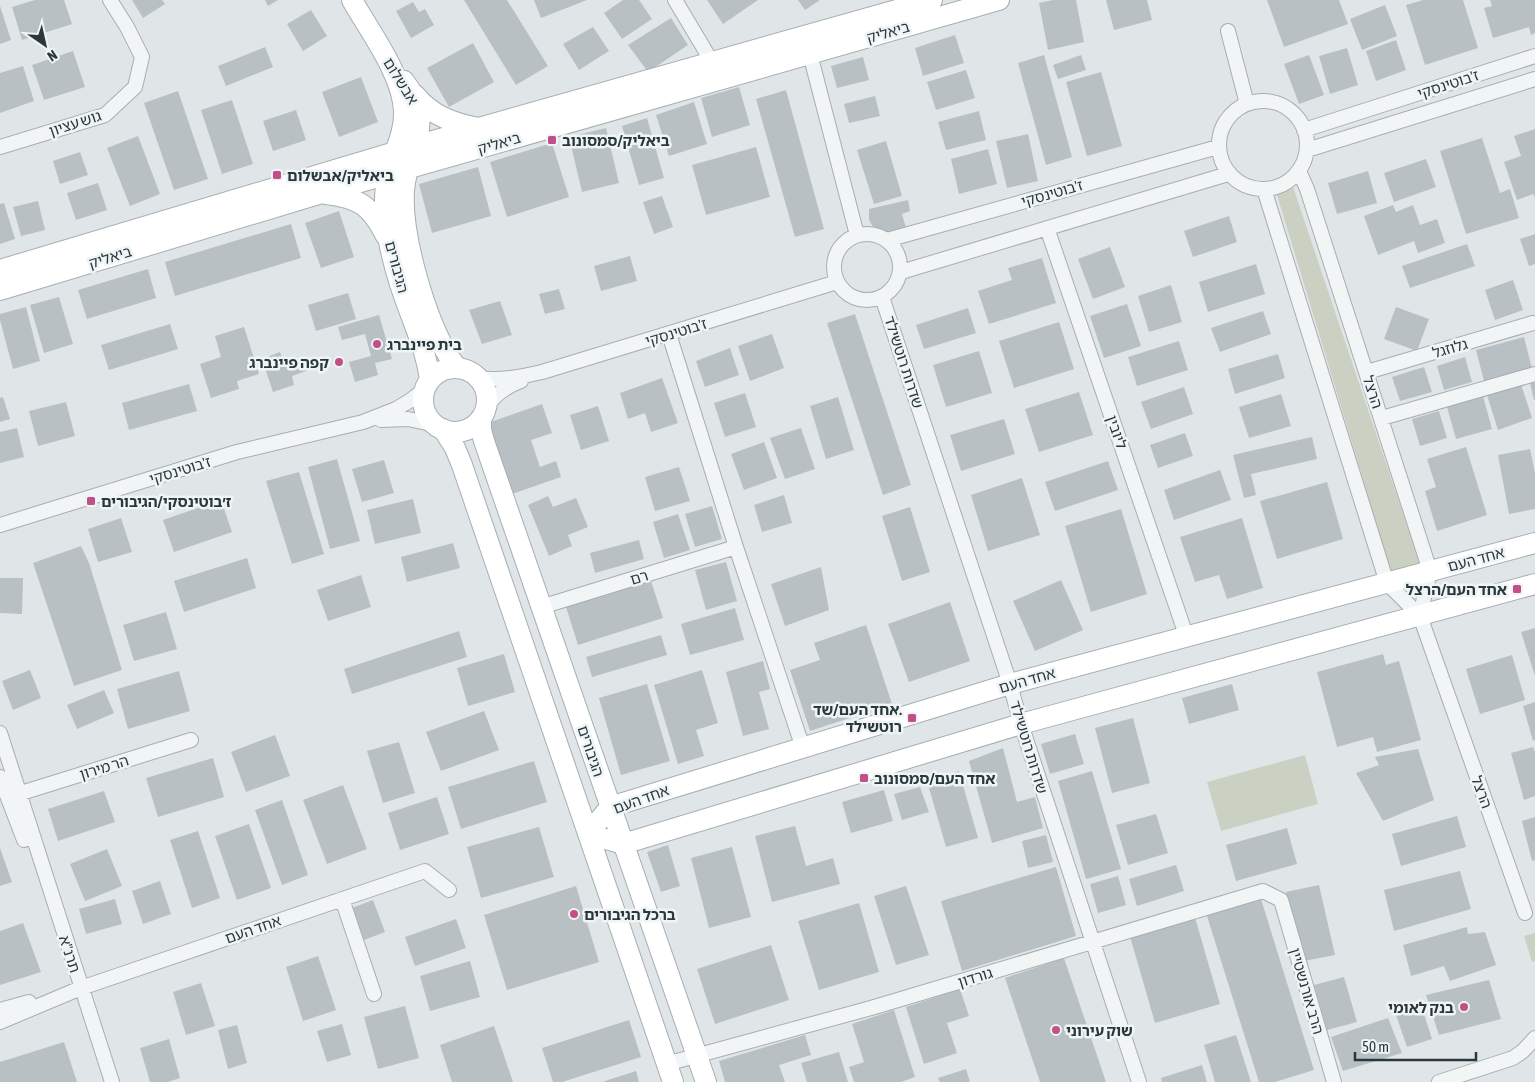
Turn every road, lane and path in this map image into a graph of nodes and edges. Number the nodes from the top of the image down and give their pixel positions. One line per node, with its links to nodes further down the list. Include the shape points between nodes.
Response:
1 (110, 0): 17 (street, גוש עציון, via 142,57 135,87 105,115)
2 (352, 0): 8 (street, אבשלום)
3 (675, 0): 11 (street)
4 (932, 0): 11 (street, ביאליק)
5 (999, 0): 6 (street, ביאליק)
6 (972, 2): 9 (street, ביאליק)
7 (1228, 31): 14 (street)
8 (382, 51): 13 (street, אבשלום); 21 (street, אבשלום, via 403,100 403,124)
9 (810, 54): 22 (street, ביאליק); 29 (street)
10 (1535, 56): 16 (street, ז'בוטינסקי)
11 (712, 62): 15 (street, ביאליק)
12 (1535, 79): 20 (street, ז'בוטינסקי)
13 (408, 86): 15 (street, via 428,109 439,116); 18 (street, אבשלום, via 420,113)
14 (1248, 104): 16 (street, via 1261,101 1288,108); 19 (street, via 1235,110 1226,120)
15 (480, 129): 18 (street, ביאליק)
16 (1304, 130): 20 (street)
17 (0, 146)
18 (414, 146): 21 (street, ביאליק); 22 (street, אבשלום)
19 (1218, 147): 24 (street); 30 (street, ז'בוטינסקי)
20 (1307, 150): 23 (street)
21 (395, 152): 25 (street, הגיבורים); 32 (street, ביאליק)
22 (408, 169): 25 (street, ביאליק); 39 (street, הגיבורים, via 404,213 412,257 439,341)
23 (1299, 171): 26 (street, via 1278,187); 41 (street, הרצל)
24 (1228, 174): 26 (street, via 1251,188); 28 (street)
25 (388, 175): 27 (street, ביאליק); 31 (street, הגיבורים, via 385,191)
26 (1264, 190): 53 (street, הרצל)
27 (322, 193): 31 (street, via 347,196 362,204); 35 (street, ביאליק)
28 (1047, 228): 33 (street); 57 (street, ליובין)
29 (858, 235): 30 (street, via 876,235); 34 (street, via 839,249 834,266)
30 (887, 240): 33 (street, via 896,250)
31 (389, 241): 44 (street, הגיבורים, via 405,298 425,351)
32 (0, 270)
33 (900, 272): 36 (street, via 892,290)
34 (837, 282): 36 (street, via 857,299 868,301); 38 (street, ז'בוטינסקי)
35 (0, 290)
36 (882, 297): 58 (street, שדרות רוטשילד)
37 (1533, 323): 41 (street, גלוזגל)
38 (669, 334): 40 (street, ז'בוטינסקי); 51 (street)
39 (457, 368): 43 (street); 44 (street, via 438,373)
40 (542, 372): 43 (street, ז'בוטינסקי, via 502,380); 45 (street, ז'בוטינסקי, via 508,387 491,400)
41 (1367, 372): 46 (street, הרצל)
42 (1535, 374): 46 (street)
43 (478, 378): 45 (street, via 487,397)
44 (428, 384): 47 (street, ז'בוטינסקי, via 396,409); 48 (street, via 423,394 423,405 427,416)
45 (483, 413): 48 (street, via 476,424 466,429 448,431); 55 (street, הגיבורים, via 481,430 484,441)
46 (1382, 418): 52 (street, הרצל)
47 (363, 422): 48 (street, ז'בוטינסקי, via 393,418); 49 (street, ז'בוטינסקי, via 237,452)
48 (439, 427): 66 (street, הגיבורים, via 455,448 462,465)
49 (0, 525)
50 (1535, 543): 52 (street, אחד העם)
51 (736, 547): 55 (street, רם); 62 (street)
52 (1430, 571): 53 (street, אחד העם); 56 (street, הרצל)
53 (1387, 583): 56 (street, הרצל); 57 (street, אחד העם)
54 (1535, 584): 56 (street)
55 (541, 607): 65 (street, הגיבורים)
56 (1420, 616): 59 (street); 71 (street, הרצל)
57 (1186, 636): 58 (street, אחד העם)
58 (1010, 684): 59 (street, שדרות רוטשילד); 62 (street, אחד העם)
59 (1020, 724): 67 (street); 72 (street, שדרות רוטשילד)
60 (0, 733): 64 (street, תרנ"א)
61 (191, 740): 64 (street, הר מירון)
62 (803, 748): 65 (street, אחד העם)
63 (0, 777): 73 (street, תרנ"א)
64 (18, 794): 73 (street, תרנ"א)
65 (610, 807): 66 (street, אחד העם); 67 (street, הגיבורים)
66 (588, 834): 67 (street); 79 (street, הגיבורים)
67 (623, 844): 78 (street, הגיבורים)
68 (448, 890): 69 (street, אחד העם, via 426,871)
69 (342, 899): 73 (street, אחד העם); 74 (street)
70 (1281, 900): 72 (street, גורדון, via 1264,891); 83 (street, הרב אורנשטיין)
71 (1525, 912)
72 (1093, 941): 78 (street, גורדון, via 871,1008); 82 (street, שדרות רוטשילד)
73 (81, 988): 75 (street, אחד העם); 76 (street, אחד העם); 80 (street)
74 (374, 994)
75 (0, 1010)
76 (0, 1022)
77 (1535, 1038): 84 (street, via 1513,1058)
78 (696, 1056): 79 (street, גורדון); 81 (street, הגיבורים)
79 (670, 1073)
80 (112, 1082)
81 (706, 1082)
82 (1139, 1082)
83 (1334, 1082)
84 (1439, 1082)

